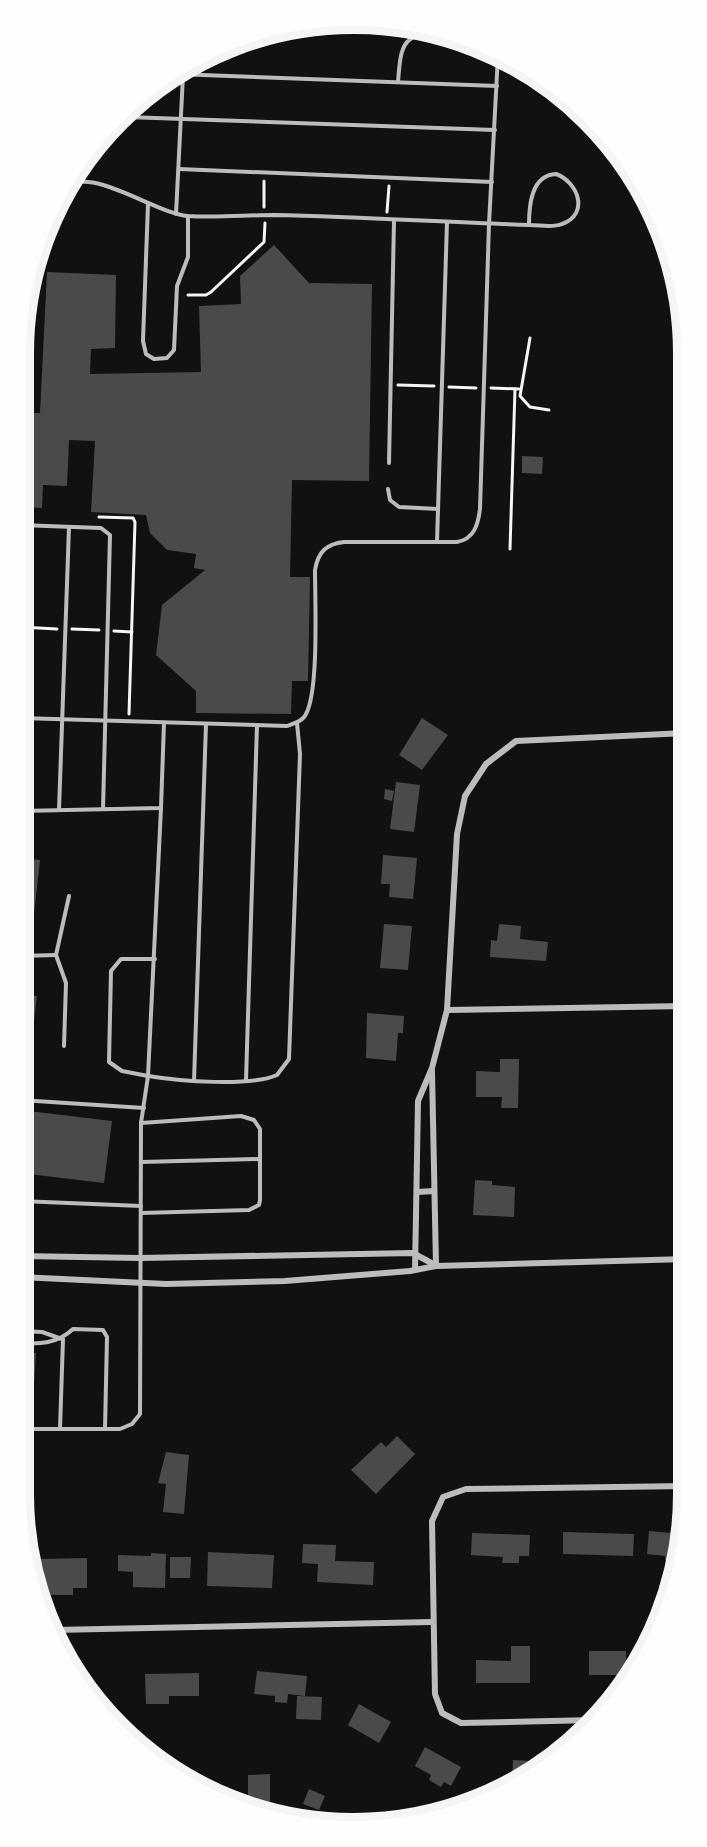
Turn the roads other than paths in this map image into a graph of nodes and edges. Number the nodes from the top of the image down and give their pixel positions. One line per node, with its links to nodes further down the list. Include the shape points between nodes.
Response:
1 (415, 36): 5 (lane, via 401,50)
2 (498, 63): 6 (lane)
3 (189, 75): 5 (lane)
4 (183, 79): 8 (lane)
5 (399, 82): 6 (lane)
6 (497, 86): 9 (lane)
7 (133, 117): 8 (lane)
8 (181, 119): 9 (lane); 10 (lane)
9 (495, 130): 12 (lane)
10 (179, 169): 12 (lane); 14 (lane)
11 (81, 180): 13 (lane)
12 (492, 182): 18 (lane)
13 (148, 204): 14 (lane); 15 (lane, via 143,341 146,354 154,358 167,358 174,350 177,286 188,257)
14 (176, 213): 15 (lane)
15 (188, 216): 16 (lane)
16 (394, 221): 17 (lane); 20 (lane)
17 (447, 222): 18 (lane); 22 (lane)
18 (489, 224): 19 (lane); 25 (lane, via 478,523 466,540)
19 (529, 225): 19 (lane, via 562,224 574,215 579,201 571,183 556,174 542,178 530,202)
20 (389, 463)
21 (388, 489): 22 (lane, via 390,501 399,507)
22 (438, 509): 25 (lane)
23 (30, 525): 24 (lane)
24 (69, 527): 27 (lane); 28 (lane, via 101,528 110,535)
25 (437, 542): 30 (lane, via 344,542 322,551 315,570 313,693 306,716)
26 (30, 718): 27 (lane)
27 (61, 720): 28 (lane); 35 (lane)
28 (107, 721): 29 (lane); 36 (lane)
29 (164, 722): 31 (lane); 34 (lane)
30 (297, 723): 32 (lane); 47 (lane, via 300,754 289,1059 278,1075)
31 (206, 724): 32 (lane); 48 (lane)
32 (257, 725): 47 (lane)
33 (677, 733): 43 (street, via 516,741 486,764 465,796 457,834)
34 (161, 808): 36 (lane); 41 (lane)
35 (58, 810): 36 (lane); 37 (lane)
36 (103, 810)
37 (30, 811)
38 (69, 896): 39 (lane)
39 (56, 955): 40 (lane); 44 (lane, via 66,983)
40 (30, 956)
41 (154, 959): 46 (lane); 46 (lane, via 121,959 111,970 109,1062 122,1071)
42 (677, 1006): 43 (street)
43 (447, 1010): 45 (street)
44 (64, 1046)
45 (432, 1068): 54 (street); 55 (street, via 418,1101)
46 (148, 1076): 48 (lane); 50 (lane)
47 (246, 1080): 48 (lane)
48 (194, 1081)
49 (30, 1101): 50 (lane)
50 (144, 1108): 51 (lane)
51 (141, 1123): 52 (lane, via 249,1118 260,1129); 53 (lane)
52 (260, 1159): 53 (lane); 58 (lane, via 260,1200 254,1208)
53 (141, 1162): 57 (lane)
54 (434, 1191): 55 (street); 63 (street)
55 (417, 1192): 59 (street)
56 (30, 1201): 57 (lane)
57 (141, 1206): 58 (lane)
58 (141, 1213): 61 (lane)
59 (416, 1255): 61 (street); 63 (street); 64 (street)
60 (30, 1256): 61 (street)
61 (140, 1258): 66 (lane)
62 (677, 1259): 63 (street)
63 (436, 1266): 64 (street)
64 (416, 1270): 66 (street, via 285,1281)
65 (30, 1277): 66 (street)
66 (140, 1281): 72 (lane, via 140,1414 132,1424)
67 (30, 1331): 68 (lane)
68 (63, 1339): 69 (lane); 71 (lane); 72 (lane, via 73,1329 98,1329 105,1333)
69 (30, 1344)
70 (30, 1429): 71 (lane)
71 (60, 1429): 72 (lane)
72 (105, 1429)
73 (677, 1486): 74 (street, via 466,1489 443,1497 432,1521)
74 (432, 1622): 75 (street); 76 (street, via 435,1694 442,1713 461,1723)
75 (60, 1630)
76 (584, 1720)

